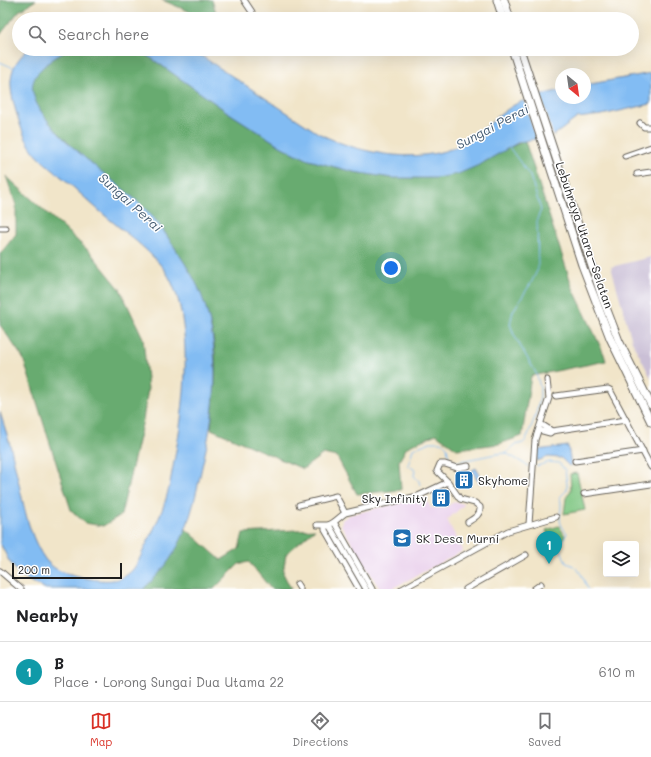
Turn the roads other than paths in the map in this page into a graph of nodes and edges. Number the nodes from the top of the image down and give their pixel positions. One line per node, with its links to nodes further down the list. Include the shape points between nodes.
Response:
1 (244, 0): 4 (street)
2 (497, 0): 5 (highway)
3 (504, 0): 6 (highway)
4 (252, 12)
5 (501, 12)
6 (508, 12)
7 (516, 56): 9 (highway, Lebuhraya Utara–Selatan)
8 (521, 56): 9 (highway, Lebuhraya Utara–Selatan)
9 (523, 69): 18 (highway, Lebuhraya Utara–Selatan, via 619,341); 20 (highway, Lebuhraya Utara–Selatan, via 548,161 582,265 610,338)
10 (640, 123): 11 (street, via 644,127)
11 (651, 127)
12 (651, 147): 13 (street)
13 (625, 156)
14 (651, 173): 15 (street)
15 (637, 174)
16 (547, 380): 21 (street, via 549,398)
17 (556, 396): 19 (street, via 608,389)
18 (651, 405)
19 (626, 420): 23 (street); 24 (street)
20 (651, 422)
21 (541, 424): 22 (street); 23 (street)
22 (539, 430): 23 (street, via 550,433); 37 (street, via 534,440)
23 (552, 431)
24 (643, 451): 25 (street); 27 (street)
25 (575, 461)
26 (468, 466): 28 (street, via 456,468 440,464 437,471)
27 (651, 467)
28 (448, 482): 32 (street, via 418,496); 35 (street, via 460,499 480,506 477,516)
29 (651, 484): 30 (street)
30 (584, 494)
31 (300, 504): 32 (street, via 336,496)
32 (345, 513): 34 (street)
33 (556, 517): 37 (street)
34 (334, 522): 38 (street); 45 (street)
35 (468, 522)
36 (317, 524): 38 (street)
37 (529, 524): 46 (street, via 508,531)
38 (329, 525): 43 (street, via 325,530); 44 (street)
39 (526, 556): 47 (street)
40 (0, 571): 42 (street)
41 (541, 584): 48 (street)
42 (20, 589)
43 (359, 589)
44 (366, 589)
45 (372, 589)
46 (402, 589)
47 (466, 589)
48 (534, 589)

